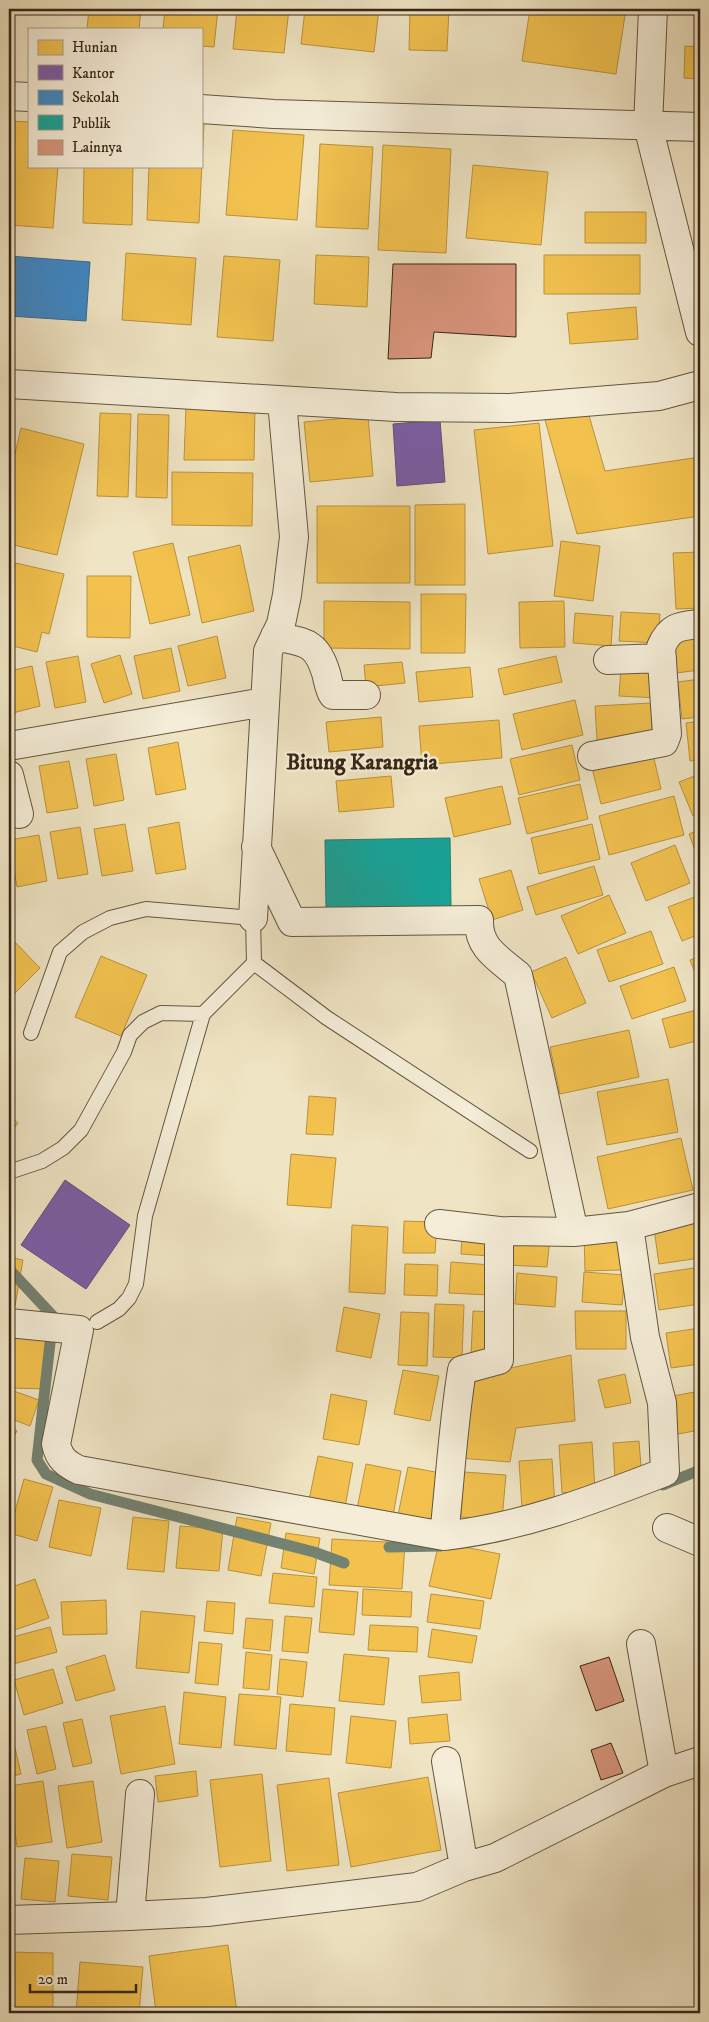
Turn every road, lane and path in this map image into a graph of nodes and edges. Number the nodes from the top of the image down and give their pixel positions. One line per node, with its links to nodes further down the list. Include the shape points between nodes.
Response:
1 (653, 9): 5 (street)
2 (9, 96): 3 (street)
3 (28, 97)
4 (202, 109): 5 (street)
5 (648, 126): 6 (street); 7 (street)
6 (700, 127)
7 (700, 332)
8 (9, 384): 10 (street)
9 (700, 385): 10 (street, via 659,396 510,408)
10 (282, 401): 12 (street, via 294,537 287,595)
11 (700, 624): 13 (street, via 674,628 664,639)
12 (275, 636): 15 (street, via 307,643 315,650 333,696); 16 (street, via 268,651)
13 (662, 658): 14 (street); 18 (street, via 667,734 664,742)
14 (608, 660)
15 (366, 694)
16 (265, 702): 17 (street); 21 (street)
17 (9, 746)
18 (592, 756)
19 (9, 775): 20 (street)
20 (19, 814)
21 (256, 847): 22 (street); 32 (street, via 292,922 478,920 478,932 488,950 518,975)
22 (253, 918): 23 (lane); 25 (lane, via 146,909 110,918 83,932 60,952)
23 (254, 963): 24 (lane); 26 (lane, via 327,1018)
24 (203, 1014): 27 (lane, via 162,1013 144,1022 130,1035 81,1130 63,1148); 34 (lane, via 145,1216 136,1284 119,1309)
25 (31, 1033)
26 (530, 1151)
27 (9, 1172)
28 (700, 1207): 30 (street)
29 (439, 1224): 31 (street)
30 (629, 1226): 32 (street); 36 (street, via 645,1338 662,1403 665,1472 568,1509 478,1532)
31 (499, 1231): 32 (street); 36 (street, via 500,1360 462,1370)
32 (574, 1232)
33 (15, 1323): 34 (street)
34 (88, 1326): 36 (street, via 56,1444 58,1454 70,1466)
35 (667, 1528): 37 (street)
36 (444, 1536)
37 (700, 1542)
38 (641, 1644): 41 (street)
39 (446, 1761): 43 (street)
40 (700, 1761): 41 (street)
41 (664, 1773): 43 (street, via 495,1858)
42 (140, 1794): 44 (street)
43 (464, 1867): 44 (street, via 417,1887 207,1912)
44 (130, 1916): 45 (street)
45 (9, 1920)

